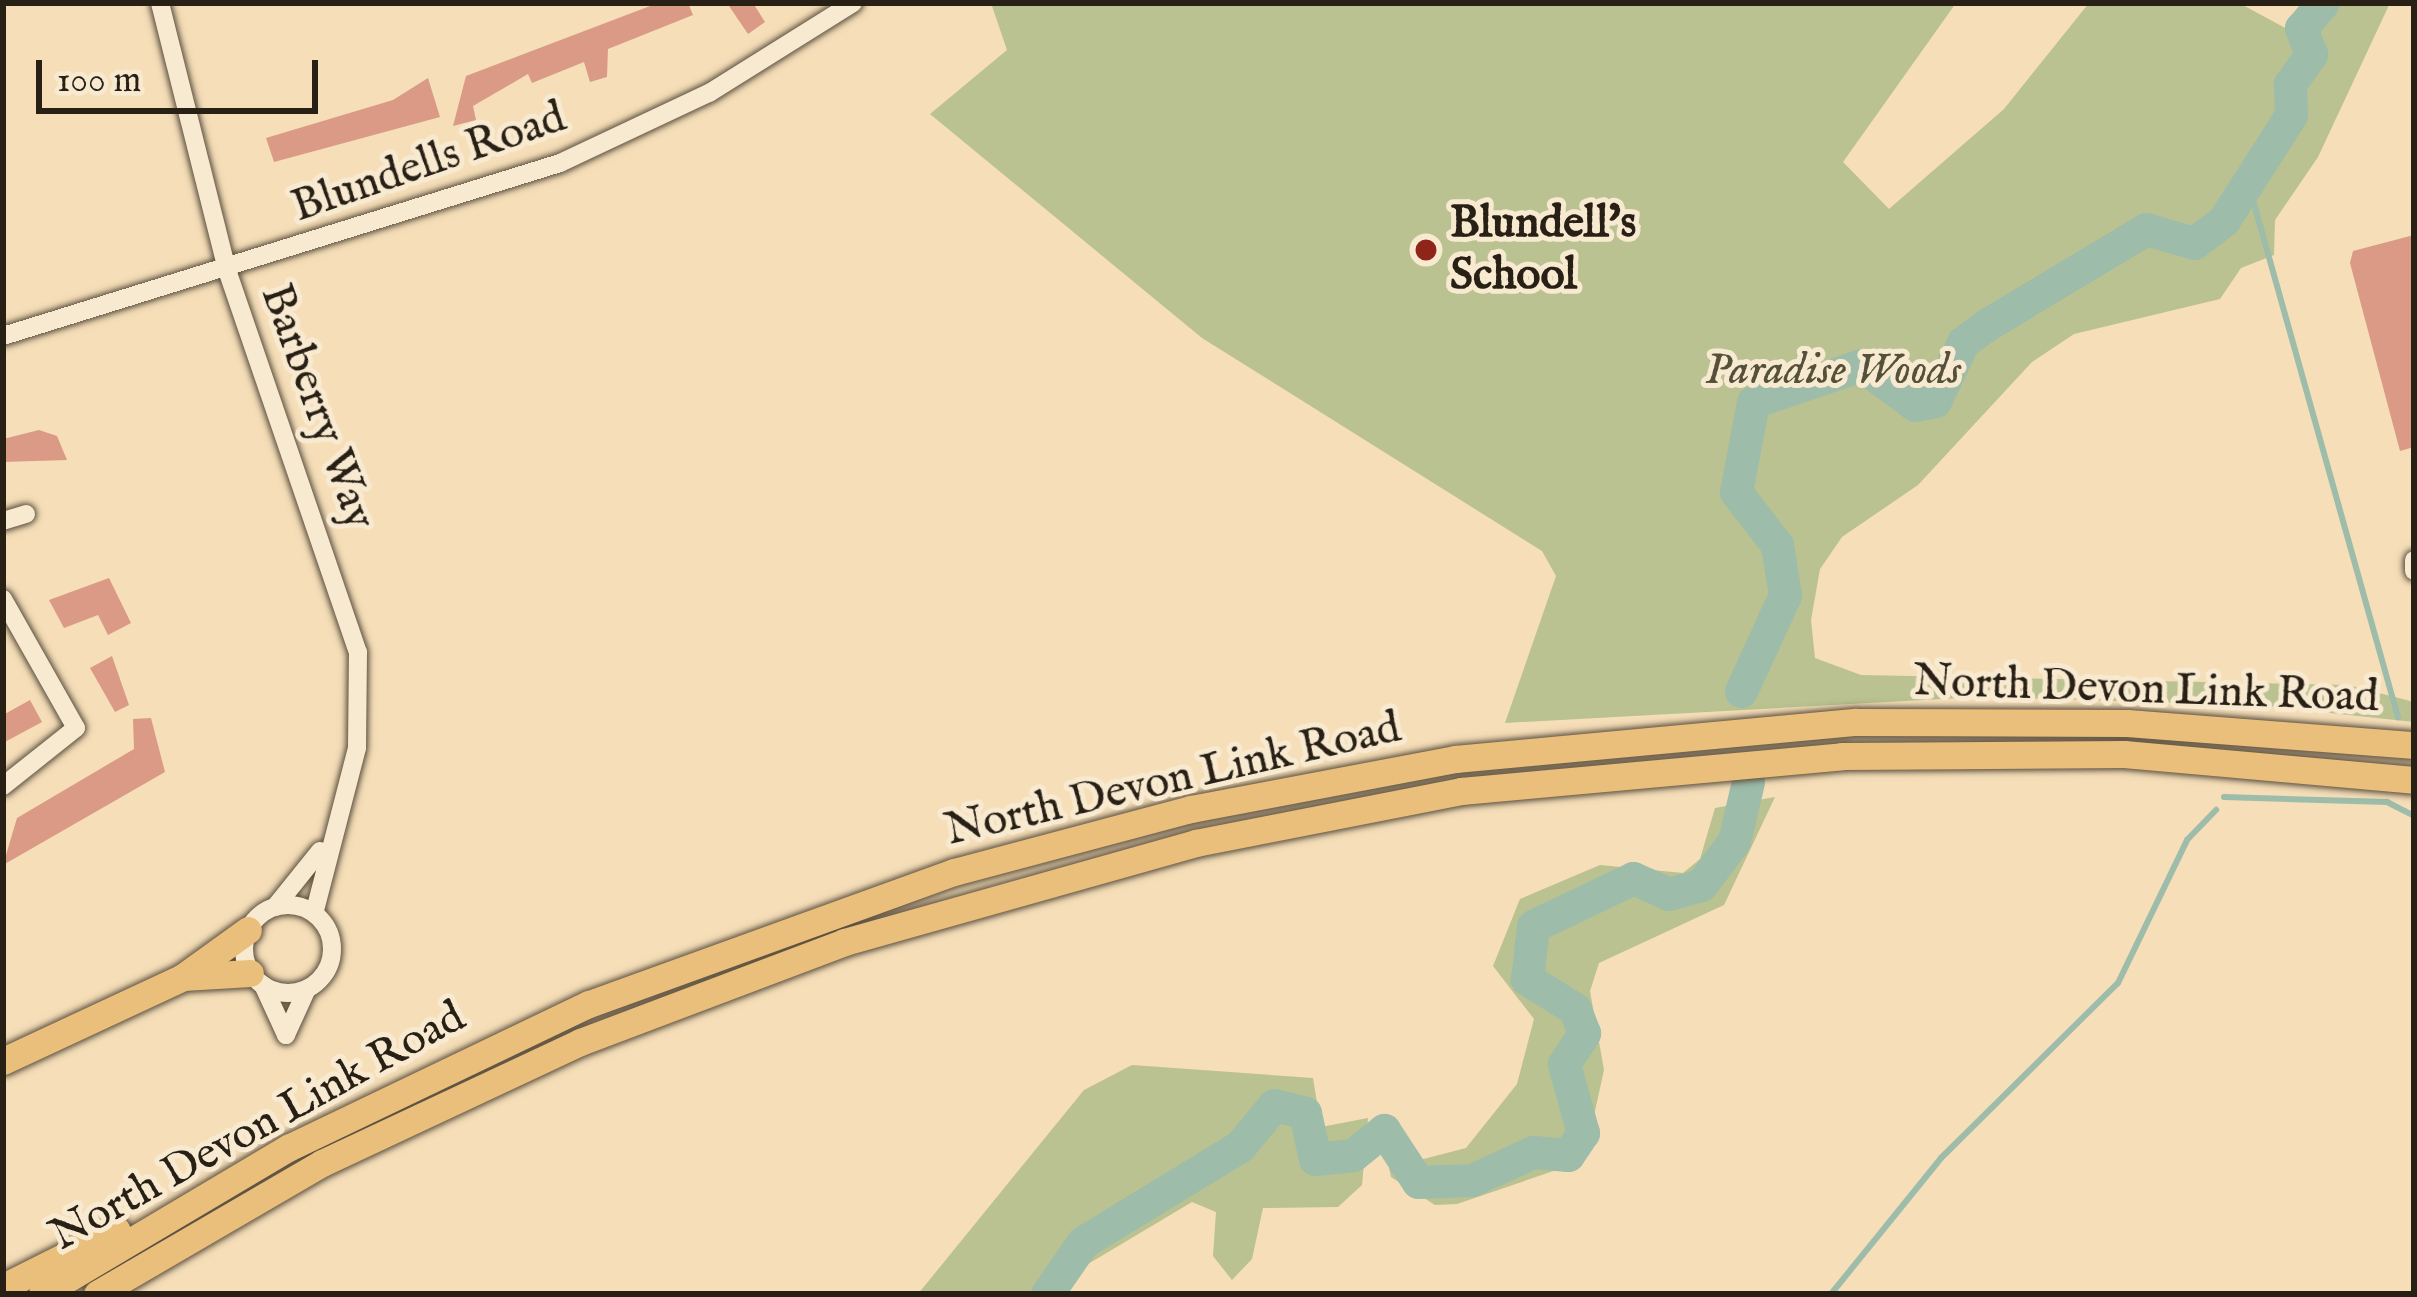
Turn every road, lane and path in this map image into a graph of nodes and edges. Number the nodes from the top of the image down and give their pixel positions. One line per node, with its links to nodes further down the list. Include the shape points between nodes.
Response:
1 (160, 3): 3 (street, Barberry Way)
2 (854, 3): 3 (street, Blundells Road, via 709,93 560,163)
3 (226, 270): 4 (street, Blundells Road); 13 (street, Barberry Way, via 358,652 357,748)
4 (3, 336)
5 (26, 514): 6 (street)
6 (3, 521)
7 (2414, 560): 8 (street)
8 (2414, 571)
9 (3, 599): 12 (street, via 76,728)
10 (2414, 745): 21 (highway, North Devon Link Road, via 2127,723 1856,722 1570,745 1283,789 954,872 705,958 459,1062)
11 (2414, 780): 24 (highway, North Devon Link Road, via 2124,754 1842,756 1461,791 1196,843 962,904 621,1026 322,1163)
12 (3, 787)
13 (329, 837): 14 (street, Barberry Way); 15 (street, Barberry Way)
14 (275, 907): 15 (street); 16 (street)
15 (314, 914): 19 (street, via 332,953)
16 (248, 930): 17 (highway); 18 (street)
17 (183, 977): 18 (highway); 20 (highway)
18 (257, 979): 19 (street); 19 (street, via 286,1035)
19 (307, 989)
20 (3, 1061)
21 (232, 1180): 22 (highway); 23 (highway, North Devon Link Road)
22 (3, 1287)
23 (42, 1294)
24 (98, 1294)

